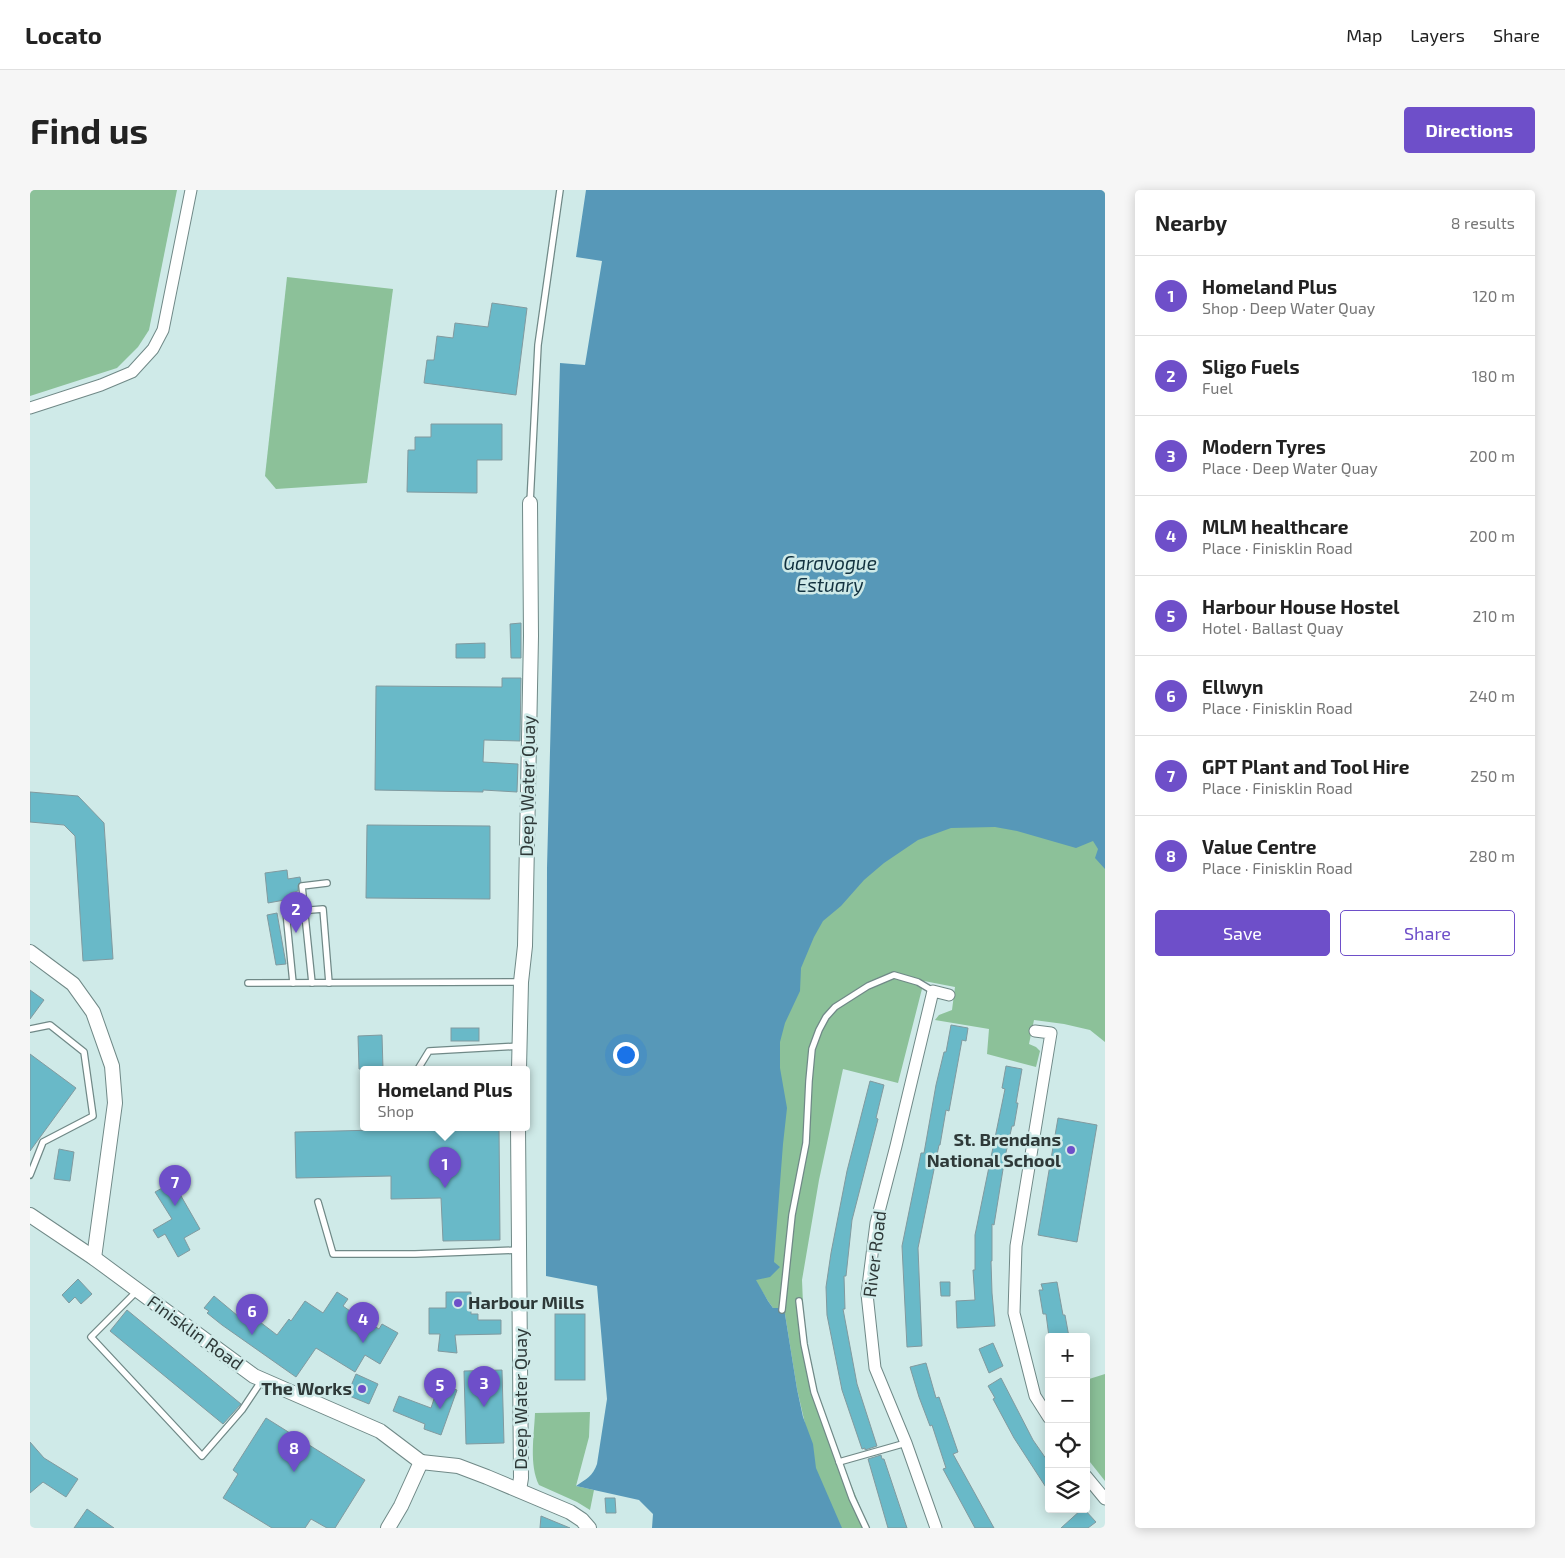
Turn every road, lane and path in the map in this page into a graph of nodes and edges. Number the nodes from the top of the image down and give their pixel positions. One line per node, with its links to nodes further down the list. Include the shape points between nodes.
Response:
1 (191, 190): 3 (street, via 163,330 153,349 132,372)
2 (560, 190): 4 (lane, via 538,345)
3 (30, 408)
4 (530, 503): 8 (street, Deep Water Quay, via 531,646)
5 (327, 883): 6 (lane, via 302,886)
6 (305, 910): 10 (lane, via 286,912); 11 (lane); 12 (lane, via 323,909)
7 (30, 952): 25 (street, via 73,984 93,1012 112,1066 115,1103)
8 (522, 982): 12 (lane); 17 (street, Deep Water Quay)
9 (248, 983): 10 (lane)
10 (293, 983): 11 (lane)
11 (312, 983): 12 (lane)
12 (329, 983)
13 (933, 992): 14 (street); 28 (lane, via 918,982 894,975 868,986 835,1007 819,1030 812,1049 806,1143 792,1215); 31 (street, River Road, via 876,1223 867,1294 876,1368)
14 (949, 995)
15 (30, 1029): 21 (lane, via 50,1026 84,1052 94,1116 43,1142)
16 (1035, 1031): 30 (street, via 1051,1033 1016,1246 1014,1313 1035,1396)
17 (520, 1046): 18 (lane, via 429,1051); 19 (street, Deep Water Quay)
18 (420, 1066)
19 (519, 1066)
20 (518, 1131): 24 (street, Deep Water Quay)
21 (30, 1175)
22 (318, 1202): 24 (lane, via 333,1254)
23 (30, 1215): 25 (street, Finisklin Road)
24 (519, 1250): 35 (street, Deep Water Quay)
25 (94, 1258): 26 (street, Finisklin Road)
26 (137, 1290): 29 (street, Finisklin Road); 29 (lane, via 91,1337 202,1456 242,1410)
27 (799, 1301): 33 (lane, via 808,1369)
28 (782, 1310)
29 (262, 1380): 32 (street, Finisklin Road, via 380,1432)
30 (1045, 1412)
31 (906, 1442): 33 (lane); 40 (street, River Road)
32 (421, 1462): 35 (street, via 458,1466); 37 (street)
33 (839, 1462): 39 (lane)
34 (1090, 1481): 36 (street)
35 (519, 1490): 38 (street, via 570,1512)
36 (1105, 1499)
37 (388, 1528)
38 (589, 1528)
39 (866, 1528)
40 (936, 1528)

